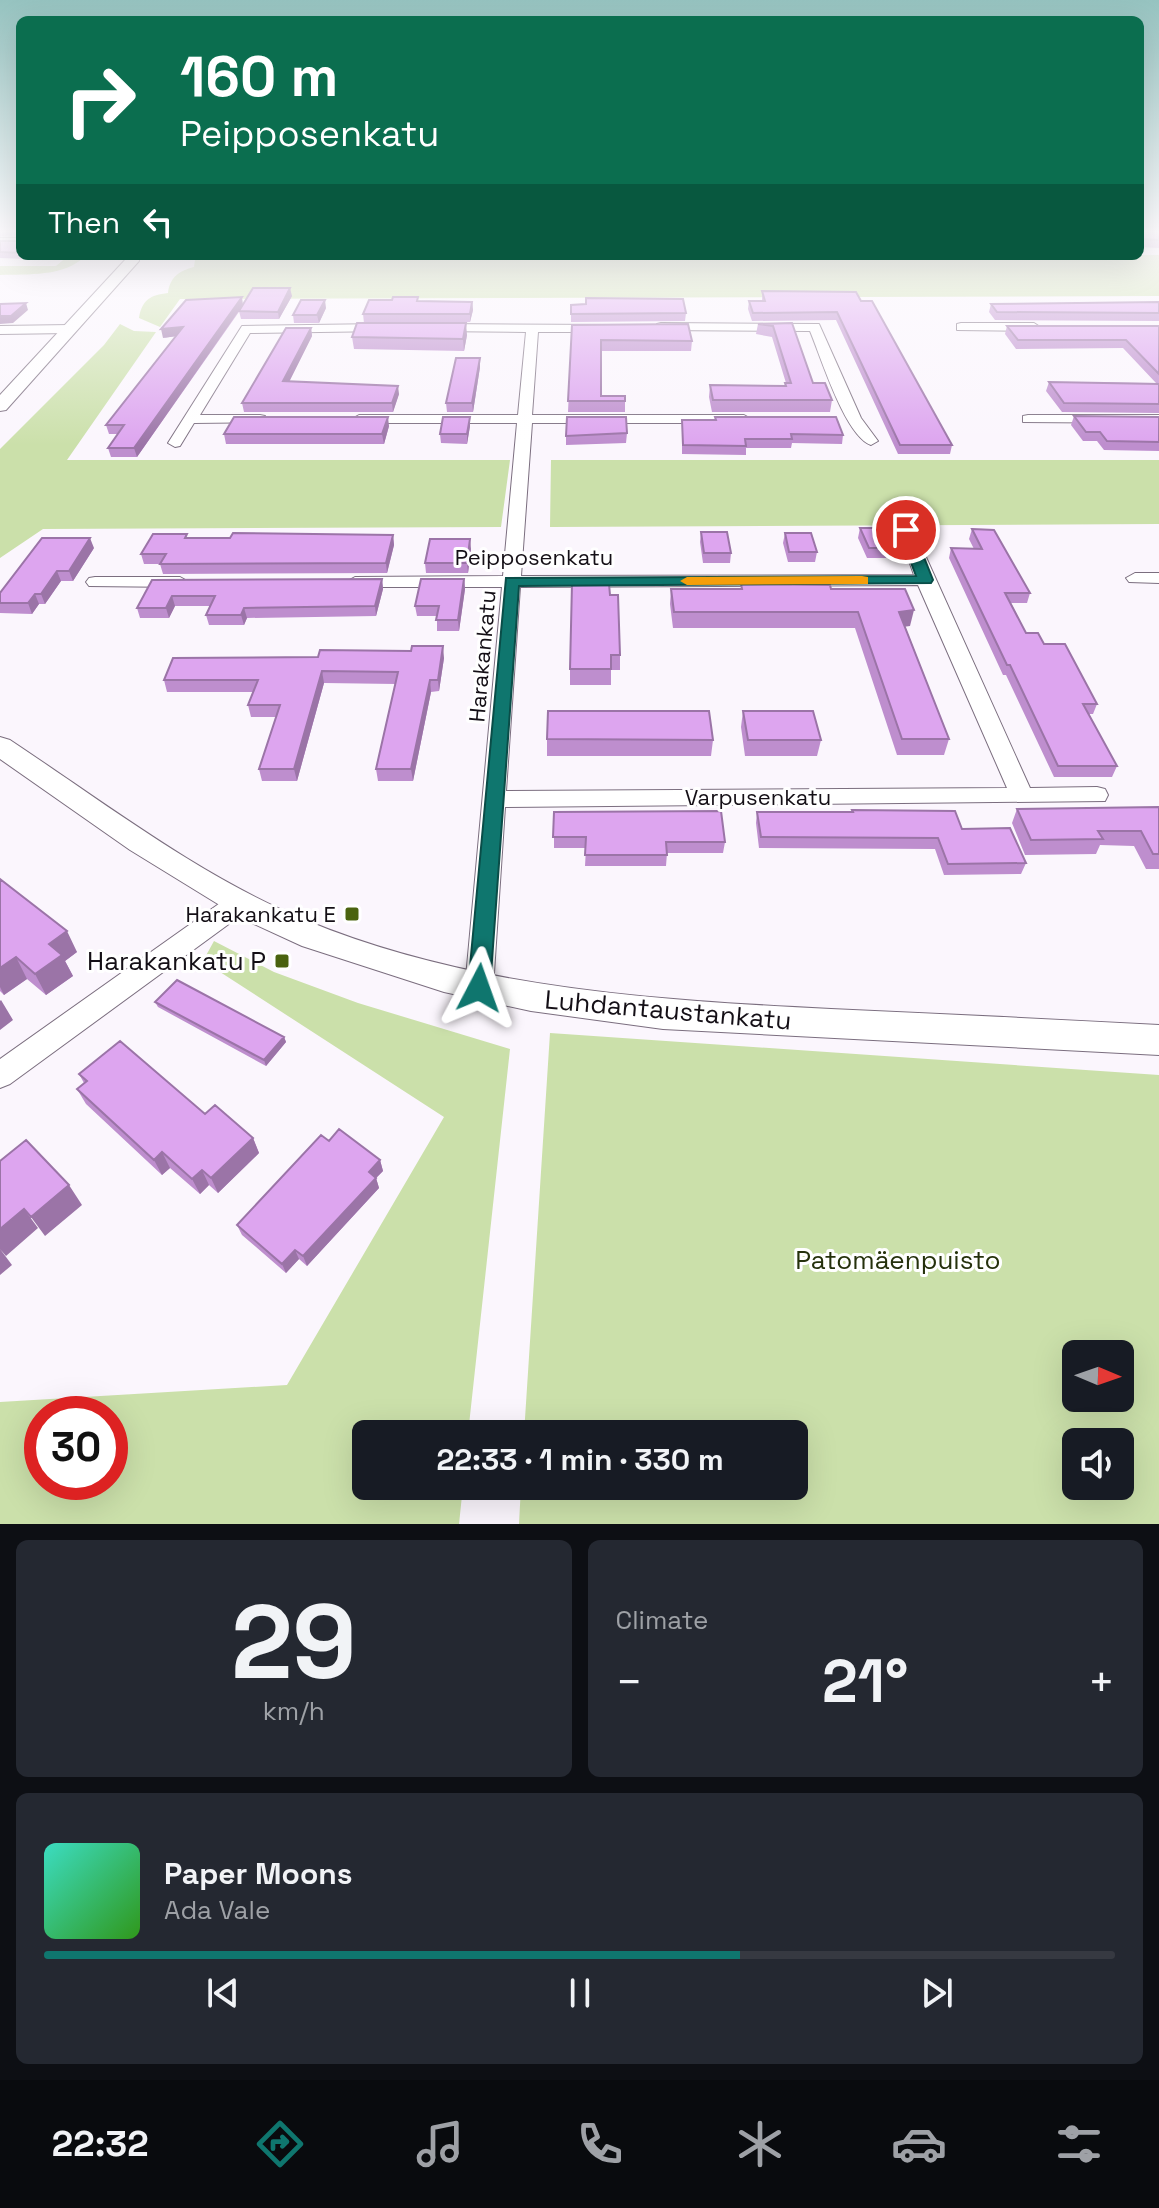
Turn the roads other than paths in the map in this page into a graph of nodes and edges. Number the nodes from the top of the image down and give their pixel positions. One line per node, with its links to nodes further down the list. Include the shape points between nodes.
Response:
1 (88, 303): 9 (street)
2 (961, 327): 3 (street)
3 (1052, 327)
4 (389, 328): 12 (street, via 246,329)
5 (421, 328): 6 (street)
6 (532, 328): 7 (street); 15 (street, Harakankatu)
7 (611, 328)
8 (642, 328): 19 (street, via 815,327 846,419)
9 (70, 329): 10 (street); 11 (street)
10 (0, 330)
11 (0, 406)
12 (190, 419): 13 (street); 20 (street)
13 (270, 419)
14 (350, 419): 15 (street)
15 (525, 419): 16 (street); 28 (street, Harakankatu)
16 (760, 419)
17 (1028, 419): 18 (street)
18 (1159, 419)
19 (871, 441)
20 (175, 443)
21 (906, 530): 24 (street)
22 (1135, 578): 23 (street)
23 (1159, 578)
24 (925, 580): 28 (street, Peipposenkatu); 30 (street)
25 (95, 582): 26 (street)
26 (203, 582)
27 (342, 582): 28 (street, Peipposenkatu)
28 (511, 582): 32 (street, Harakankatu)
29 (0, 746): 33 (street, Luhdantaustankatu)
30 (1022, 795): 31 (street, Varpusenkatu); 32 (street, Varpusenkatu)
31 (1097, 795)
32 (494, 799): 34 (street, Harakankatu)
33 (239, 903): 34 (street, Luhdantaustankatu, via 291,929); 36 (street)
34 (479, 988): 35 (street, Luhdantaustankatu, via 708,1018)
35 (1159, 1040)
36 (0, 1075)

